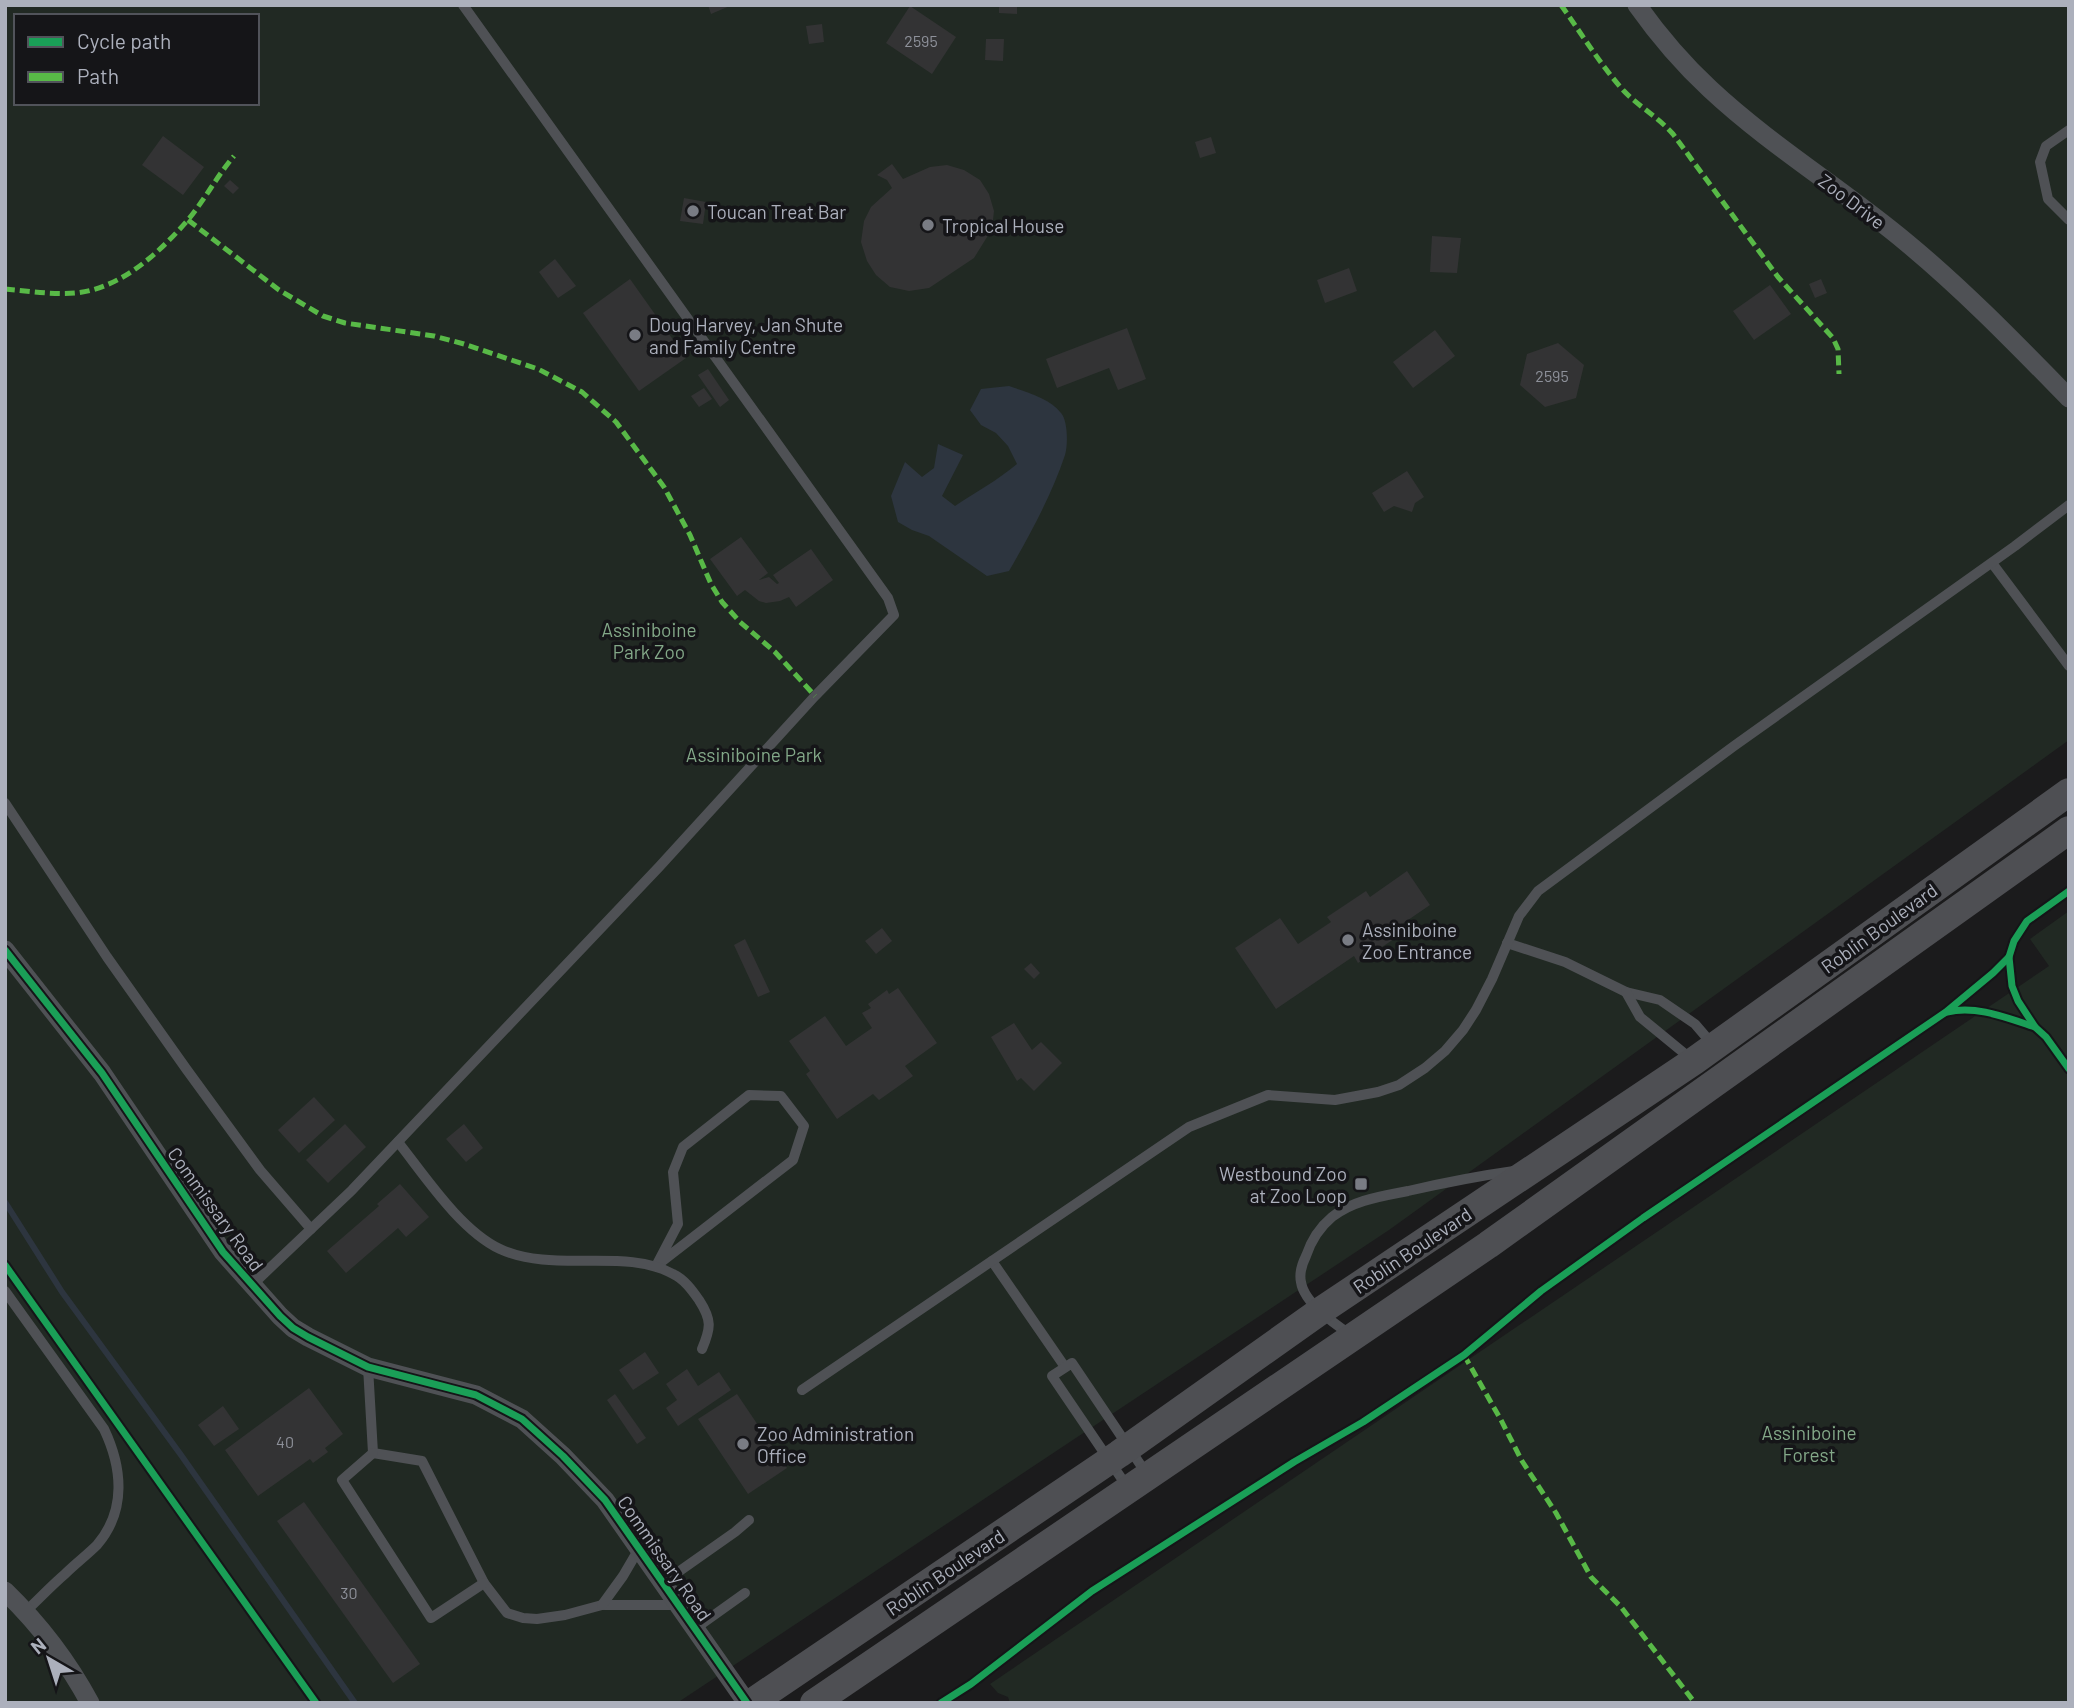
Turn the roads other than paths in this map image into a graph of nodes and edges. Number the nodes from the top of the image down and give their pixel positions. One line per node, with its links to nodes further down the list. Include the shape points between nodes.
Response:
1 (463, 5): 16 (lane, via 879,585 894,615)
2 (1637, 5): 5 (street, Zoo Drive, via 1711,90 1907,243)
3 (2069, 130): 4 (lane, via 2046,146 2040,162 2048,199)
4 (2069, 220)
5 (2068, 397)
6 (2069, 505): 7 (lane)
7 (1992, 563): 8 (lane); 12 (lane, via 1549,882 1524,907)
8 (2069, 666)
9 (2069, 792): 15 (main road, Roblin Boulevard)
10 (5, 803): 18 (lane, via 195,1081 260,1170)
11 (2069, 830): 15 (main road, Roblin Boulevard)
12 (1507, 943): 14 (lane, via 1566,962); 19 (lane, via 1463,1030 1445,1051 1399,1085 1335,1100 1268,1095 1189,1127)
13 (5, 950): 21 (street, Commissary Road, via 102,1073 223,1252)
14 (1626, 992): 15 (lane, via 1640,1017); 15 (lane, via 1660,1000 1695,1024)
15 (1713, 1066): 17 (main road, Roblin Boulevard); 24 (main road, Roblin Boulevard, via 1488,1245)
16 (398, 1142): 18 (lane); 20 (lane, via 456,1214 498,1248 535,1259)
17 (1535, 1168): 23 (main road, Roblin Boulevard); 23 (lane, via 1384,1196 1333,1217 1320,1230 1301,1268 1300,1284)
18 (311, 1228): 21 (lane)
19 (992, 1261): 26 (lane); 28 (lane)
20 (656, 1266): 20 (lane, via 793,1160 804,1126 781,1096 749,1096 683,1147 673,1172 678,1224); 25 (lane, via 688,1286 708,1315 710,1326)
21 (252, 1285): 27 (street, Commissary Road, via 293,1328)
22 (5, 1292): 40 (lane, via 104,1429 119,1480 115,1510 96,1545)
23 (1319, 1312): 24 (lane); 30 (main road, Roblin Boulevard)
24 (1354, 1338): 31 (main road, Roblin Boulevard)
25 (702, 1349)
26 (1068, 1365): 30 (lane); 30 (lane, via 1052,1376)
27 (368, 1367): 29 (lane); 33 (street, Commissary Road, via 476,1395 522,1419 584,1477)
28 (802, 1390)
29 (373, 1453): 34 (lane, via 422,1461); 34 (lane, via 342,1480 431,1618)
30 (1119, 1454): 31 (lane); 31 (lane); 43 (main road, Roblin Boulevard)
31 (1138, 1482): 44 (main road, Roblin Boulevard)
32 (749, 1520): 35 (lane)
33 (640, 1547): 35 (street, Commissary Road); 38 (lane)
34 (484, 1583): 38 (lane, via 507,1613 523,1618 565,1615)
35 (664, 1583): 39 (street, Commissary Road)
36 (5, 1591): 40 (street)
37 (745, 1593): 41 (lane)
38 (602, 1605): 39 (lane)
39 (680, 1605): 41 (street, Commissary Road)
40 (26, 1611): 42 (street, via 46,1633)
41 (695, 1628): 43 (street, Commissary Road)
42 (90, 1703)
43 (749, 1703)
44 (814, 1703)

